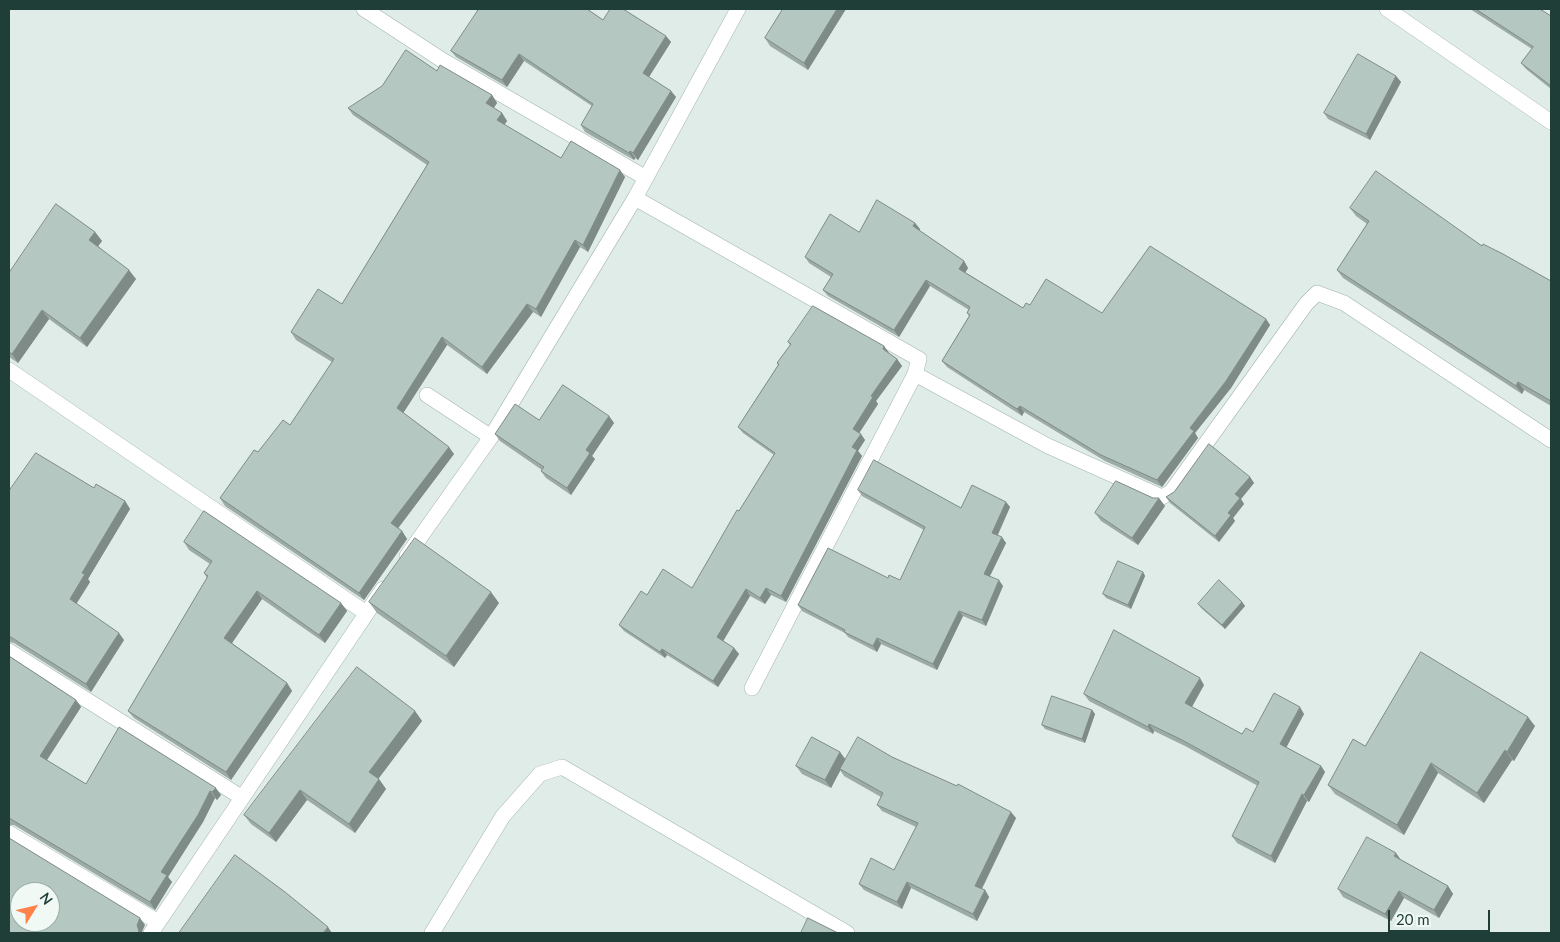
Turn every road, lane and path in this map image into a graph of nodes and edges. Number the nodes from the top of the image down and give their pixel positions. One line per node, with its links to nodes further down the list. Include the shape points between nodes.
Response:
1 (364, 9): 5 (street, via 442,60)
2 (738, 9): 5 (street)
3 (1387, 9): 4 (street)
4 (1551, 122)
5 (646, 178): 6 (street)
6 (635, 198): 8 (street, via 914,354 919,359); 10 (street)
7 (9, 370): 14 (street)
8 (915, 374): 11 (street, via 1048,446 1162,497 1171,492 1317,293 1344,303); 16 (street)
9 (427, 395): 10 (street)
10 (491, 437): 12 (street)
11 (1551, 440)
12 (400, 565)
13 (389, 581): 14 (street)
14 (366, 612): 17 (street)
15 (9, 651): 17 (street)
16 (752, 688)
17 (241, 797): 19 (street)
18 (9, 833): 19 (street)
19 (154, 928)
20 (432, 933): 21 (street, via 503,816 540,774 562,767)
21 (847, 933)

